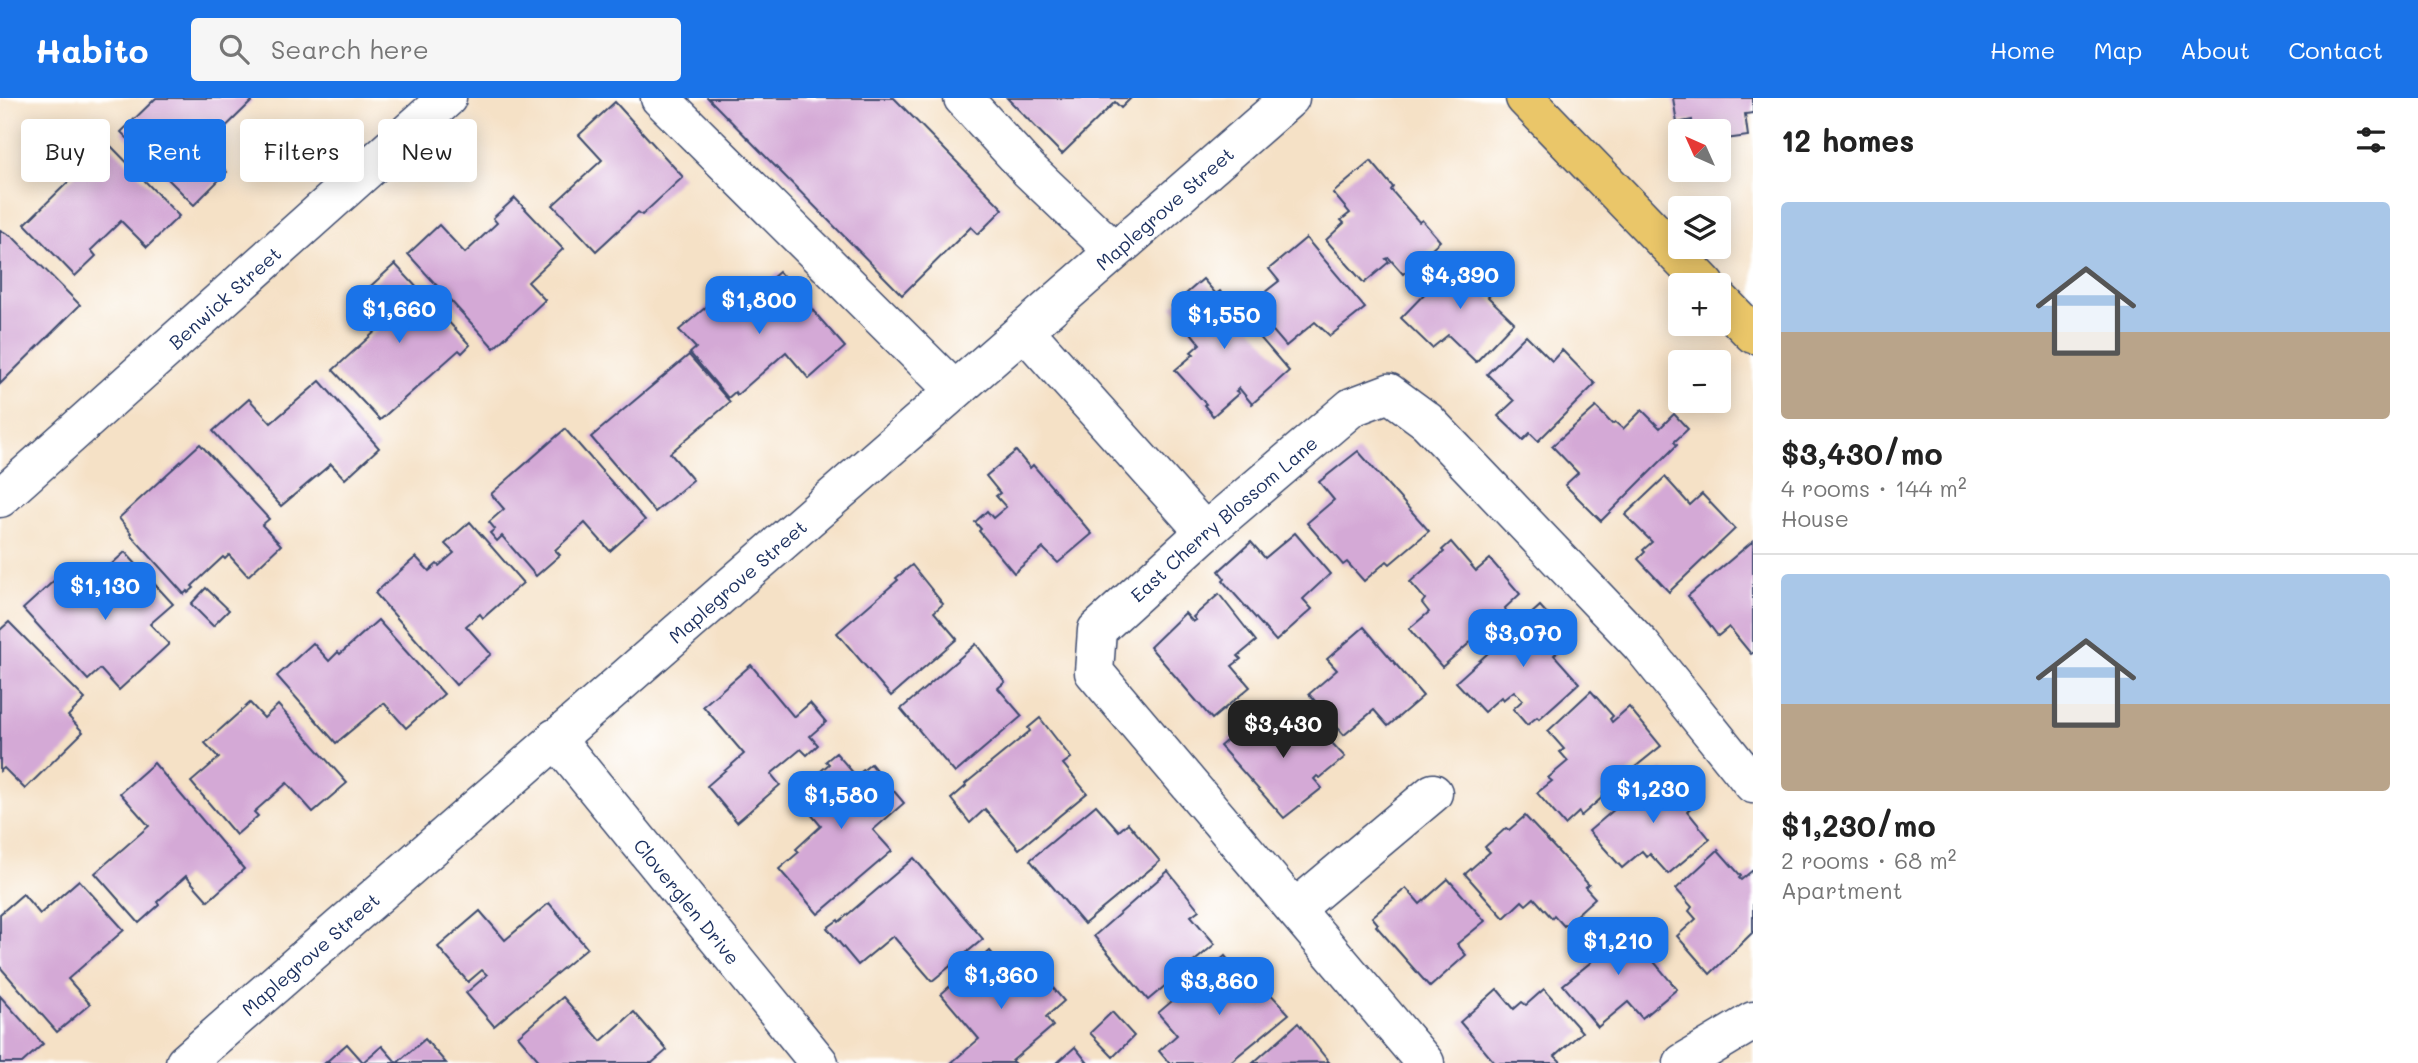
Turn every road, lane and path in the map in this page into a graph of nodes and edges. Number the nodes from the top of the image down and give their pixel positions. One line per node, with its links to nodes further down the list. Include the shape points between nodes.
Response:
1 (447, 98): 12 (street, Benwick Street)
2 (660, 98): 11 (street)
3 (963, 98): 6 (street, via 1029,170)
4 (1525, 98): 7 (main road)
5 (1273, 103): 6 (street, Maplegrove Street)
6 (1114, 251): 9 (street, Maplegrove Street)
7 (1694, 273)
8 (1731, 311): 10 (main road)
9 (1024, 330): 11 (street, Maplegrove Street); 13 (street)
10 (1753, 334)
11 (954, 390): 14 (street, Maplegrove Street)
12 (0, 498)
13 (1205, 532): 15 (street, East Cherry Blossom Lane, via 1352,407 1390,393 1427,421 1641,645); 17 (street, East Cherry Blossom Lane, via 1097,630 1094,672)
14 (555, 738): 19 (street, Maplegrove Street); 20 (street, Cloverglen Drive)
15 (1753, 784)
16 (1433, 793): 17 (street)
17 (1295, 909): 21 (street)
18 (1753, 1021): 22 (street)
19 (185, 1063)
20 (819, 1063)
21 (1425, 1063)
22 (1683, 1063)

